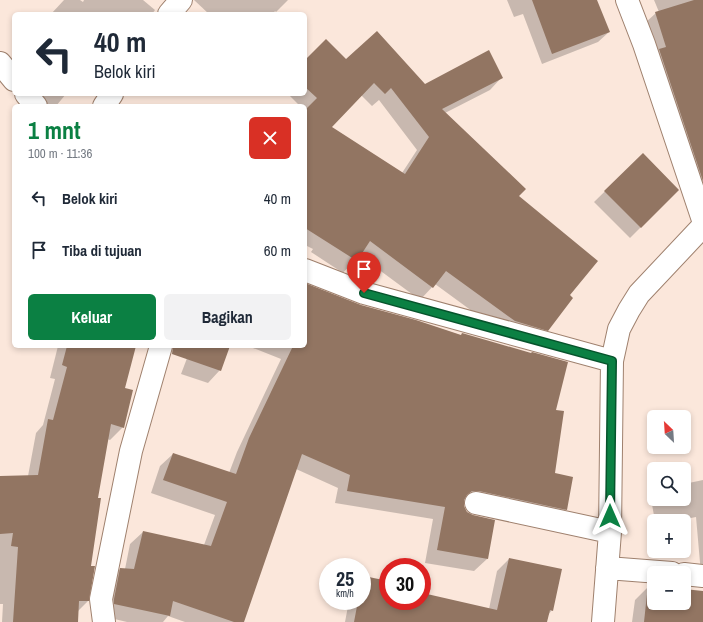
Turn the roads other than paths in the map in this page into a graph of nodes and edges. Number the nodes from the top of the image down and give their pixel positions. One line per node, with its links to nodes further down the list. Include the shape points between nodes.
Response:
1 (181, 0): 3 (street)
2 (627, 0): 8 (street)
3 (172, 12)
4 (0, 63): 5 (street)
5 (12, 78)
6 (28, 96): 7 (street)
7 (34, 104)
8 (703, 220)
9 (703, 226): 12 (street, via 639,294 619,329)
10 (307, 271): 12 (street, via 364,293)
11 (160, 348): 19 (street, via 131,451 102,599)
12 (612, 361): 14 (street)
13 (476, 503): 14 (street)
14 (610, 532): 15 (street)
15 (607, 568): 16 (street); 20 (street)
16 (647, 571)
17 (691, 575): 18 (street)
18 (703, 576)
19 (104, 622)
20 (603, 622)

